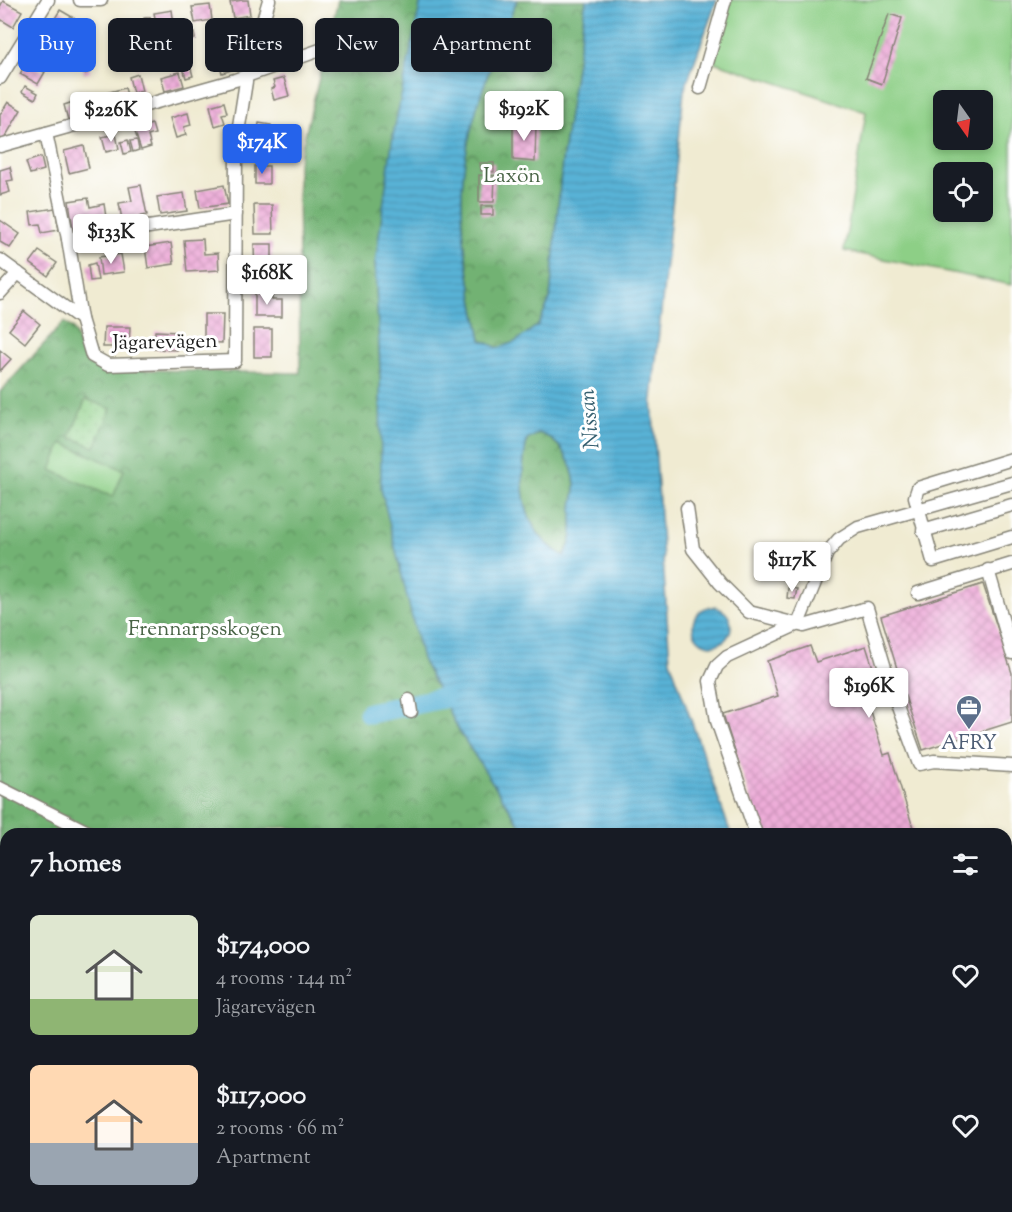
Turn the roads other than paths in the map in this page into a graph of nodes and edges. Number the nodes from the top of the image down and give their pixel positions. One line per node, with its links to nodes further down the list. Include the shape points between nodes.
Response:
1 (48, 0): 8 (street)
2 (80, 0): 3 (street)
3 (101, 0)
4 (269, 0): 7 (street, Jägarevägen)
5 (725, 0): 9 (street)
6 (315, 53): 7 (street)
7 (247, 75): 10 (street); 12 (street, Jägarevägen, via 236,145)
8 (0, 78)
9 (700, 88)
10 (46, 133): 11 (street); 13 (street)
11 (0, 146)
12 (236, 214): 13 (street); 17 (street, Jägarevägen, via 235,361 108,365 92,356)
13 (68, 239): 17 (street)
14 (0, 260): 15 (street)
15 (18, 273): 16 (street); 17 (street)
16 (0, 293)
17 (81, 320)
18 (1012, 459): 22 (street, via 918,488)
19 (1012, 483): 22 (street)
20 (1012, 505): 23 (street)
21 (687, 508): 28 (street, via 693,549 720,583 749,612)
22 (917, 511): 23 (street); 28 (street, via 858,527 839,538 827,553)
23 (923, 531): 24 (street, via 933,561)
24 (1012, 537)
25 (1012, 564): 26 (street)
26 (988, 570): 27 (street); 29 (street)
27 (918, 593)
28 (798, 624): 30 (street, via 804,626 867,608 919,764 934,761); 33 (street, via 727,657 710,681 717,722)
29 (1012, 652)
30 (1012, 766)
31 (0, 788): 32 (street)
32 (80, 828)
33 (754, 828)

